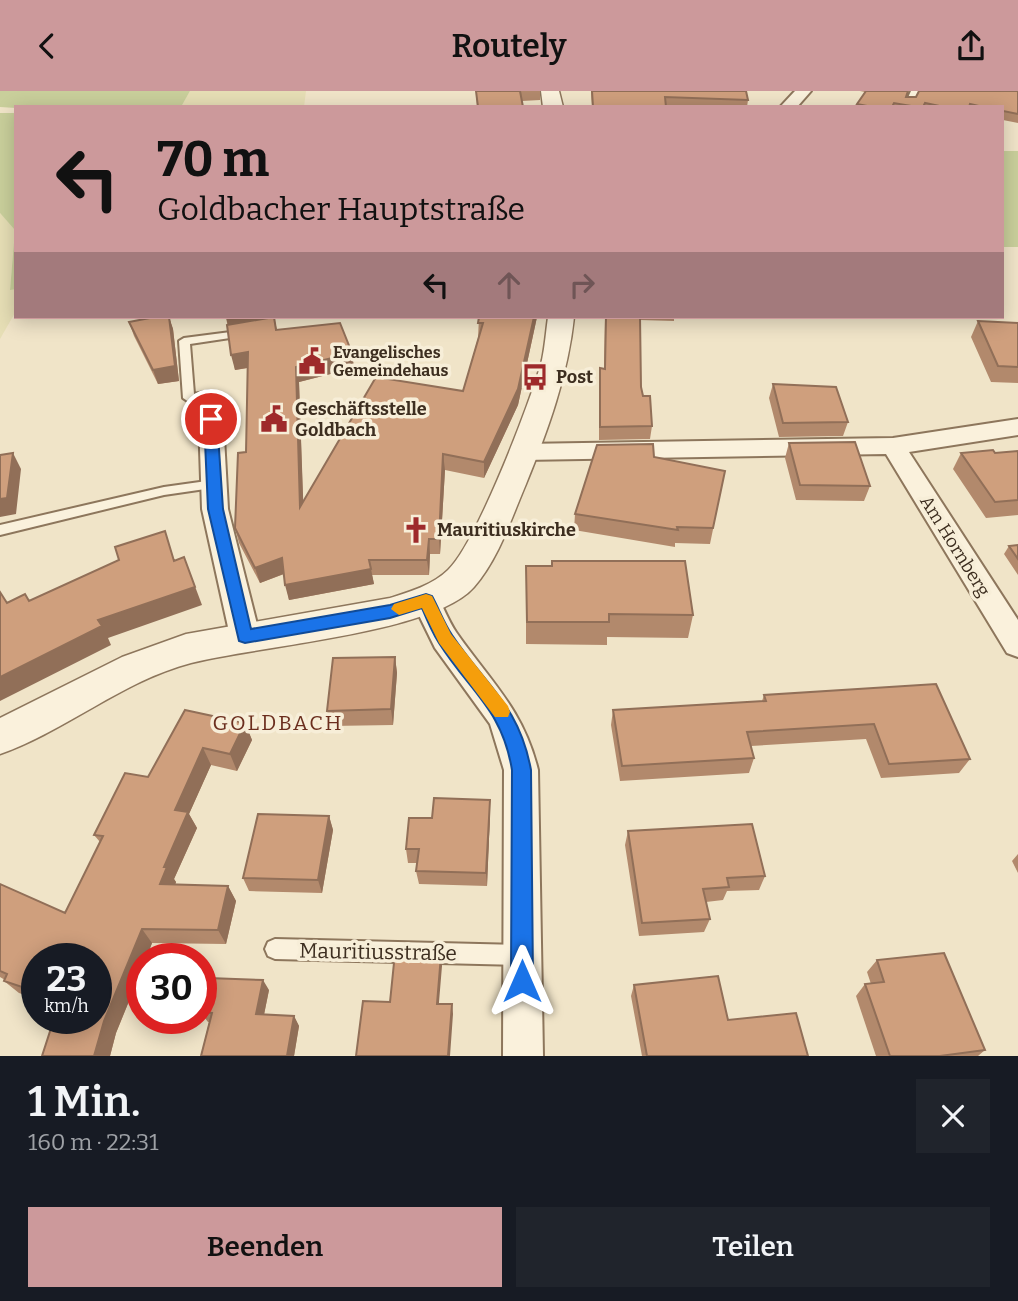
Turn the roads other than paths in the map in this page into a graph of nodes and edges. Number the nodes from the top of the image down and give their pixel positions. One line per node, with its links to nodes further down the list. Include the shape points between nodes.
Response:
1 (803, 91): 4 (street)
2 (915, 91): 3 (lane)
3 (908, 102)
4 (790, 105)
5 (561, 319): 10 (street, via 556,359)
6 (259, 331): 7 (lane, via 184,341 189,398 210,395)
7 (211, 419): 11 (street)
8 (1018, 428): 9 (street)
9 (893, 446): 10 (street); 15 (street, Am Hornberg)
10 (523, 452): 13 (street, via 482,549 460,580)
11 (214, 484): 12 (lane, via 164,491); 14 (street, via 215,509)
12 (0, 530)
13 (426, 601): 14 (street); 18 (street, via 444,638 501,711 516,740 521,770)
14 (245, 636): 16 (street, via 186,649 135,668)
15 (1018, 645)
16 (0, 737)
17 (275, 949): 18 (lane, Mauritiusstraße)
18 (522, 955): 19 (street)
19 (523, 1056)

